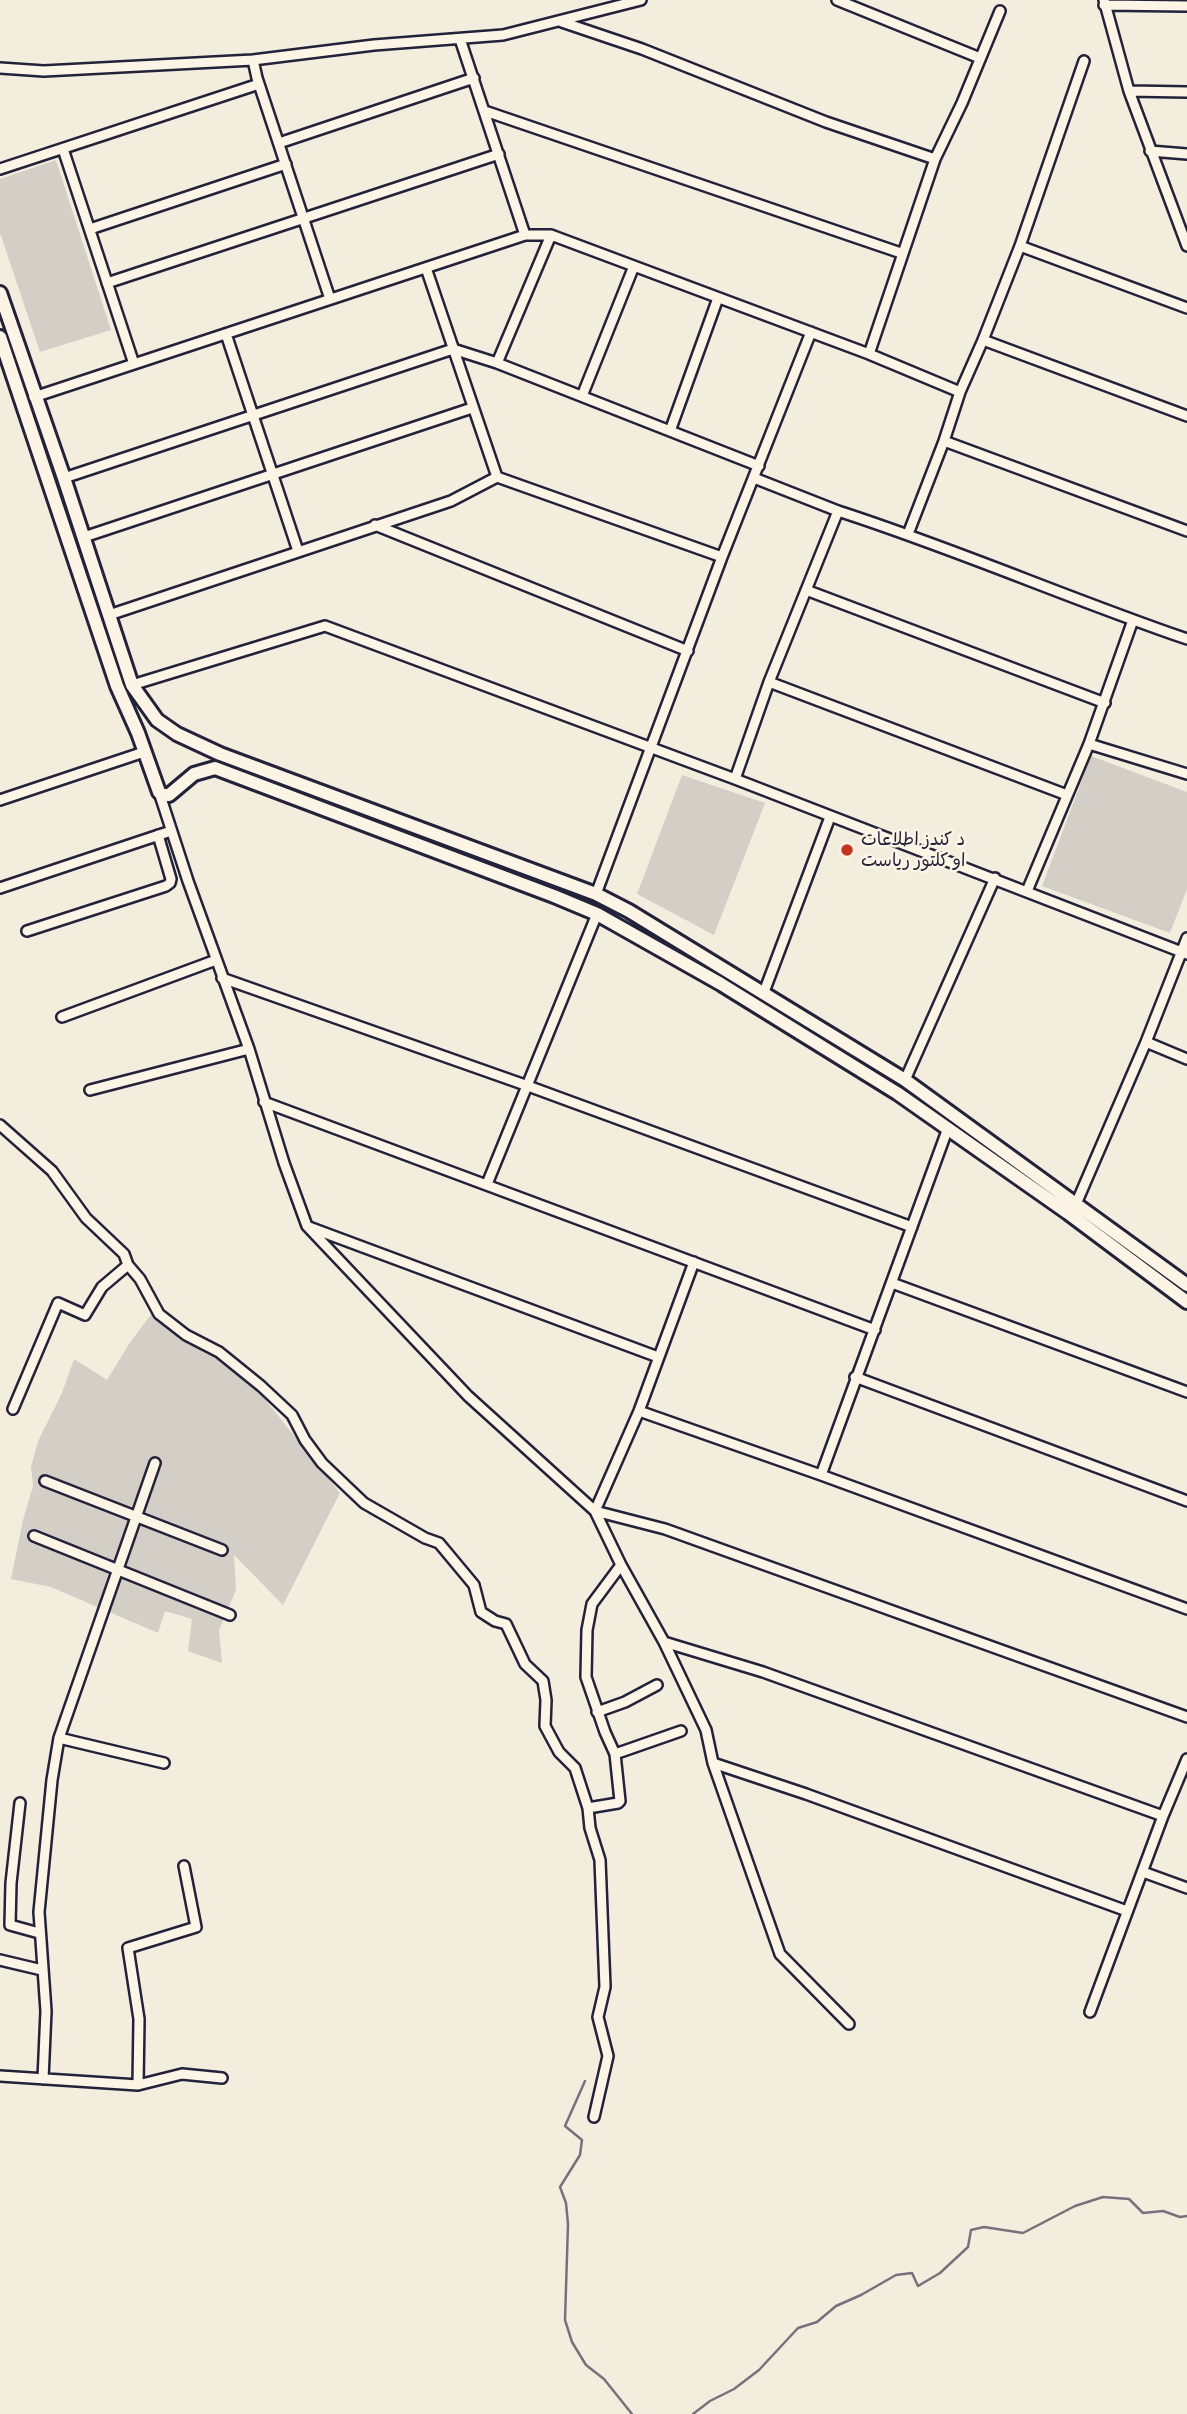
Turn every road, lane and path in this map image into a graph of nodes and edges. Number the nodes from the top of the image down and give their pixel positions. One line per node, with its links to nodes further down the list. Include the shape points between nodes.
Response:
1 (641, 0): 3 (street)
2 (837, 0): 9 (street)
3 (630, 2): 7 (street)
4 (1104, 3): 5 (street); 15 (street)
5 (1187, 6)
6 (1000, 11): 9 (street)
7 (561, 22): 8 (street); 23 (street)
8 (460, 39): 10 (street); 13 (street)
9 (980, 58): 23 (street)
10 (253, 60): 12 (street, via 44,71); 14 (street)
11 (1084, 61): 31 (street)
12 (0, 68)
13 (474, 78): 17 (street); 18 (street)
14 (259, 84): 18 (street); 19 (street)
15 (1129, 91): 16 (street); 20 (street)
16 (1187, 92)
17 (485, 111): 21 (street); 33 (street)
18 (279, 144): 24 (street)
19 (63, 149): 25 (street); 28 (street)
20 (1150, 151): 22 (street); 27 (street)
21 (499, 154): 26 (street); 29 (street)
22 (1187, 154)
23 (935, 159): 33 (street)
24 (286, 164): 26 (street); 28 (street)
25 (0, 169)
26 (303, 218): 36 (street); 39 (street)
27 (1182, 219): 32 (street)
28 (90, 229): 36 (street)
29 (526, 235): 30 (street); 35 (street)
30 (551, 235): 34 (street); 47 (street)
31 (1020, 246): 40 (street); 44 (street)
32 (1187, 246)
33 (901, 253): 46 (street)
34 (634, 266): 38 (street); 50 (street)
35 (426, 268): 39 (street); 45 (street)
36 (107, 283): 48 (street)
37 (0, 293): 51 (main road)
38 (718, 298): 41 (street); 55 (street)
39 (330, 299): 42 (street)
40 (1187, 308)
41 (811, 332): 46 (street); 57 (street)
42 (226, 334): 48 (street); 53 (street)
43 (0, 337): 79 (main road, via 117,686)
44 (983, 340): 49 (street); 54 (street)
45 (453, 349): 47 (street); 52 (street); 53 (street)
46 (869, 354): 49 (street)
47 (497, 363): 50 (street)
48 (134, 364): 51 (street)
49 (960, 392): 56 (street)
50 (582, 396): 55 (street)
51 (34, 397): 60 (main road)
52 (472, 408): 58 (street); 59 (street)
53 (253, 415): 58 (street); 60 (street)
54 (1187, 416)
55 (670, 431): 57 (street)
56 (944, 441): 64 (street); 65 (street)
57 (759, 466): 61 (street)
58 (272, 474): 66 (street); 67 (street)
59 (497, 477): 63 (street, via 451,500); 68 (street)
60 (64, 478): 66 (main road)
61 (754, 478): 62 (street); 68 (street)
62 (838, 511): 65 (street); 69 (street)
63 (375, 526): 67 (street); 73 (street)
64 (1187, 531)
65 (908, 534): 71 (street)
66 (84, 537): 70 (main road)
67 (298, 551): 70 (street)
68 (722, 556): 73 (street)
69 (806, 590): 74 (street); 76 (street)
70 (109, 615): 75 (main road)
71 (1133, 620): 72 (street); 76 (street)
72 (1187, 639)
73 (688, 651): 78 (street)
74 (769, 682): 83 (street); 85 (street)
75 (132, 685): 78 (street, via 325,626); 80 (main road, via 157,720)
76 (1105, 702): 77 (street)
77 (1089, 744): 82 (street); 85 (street)
78 (649, 748): 83 (street); 93 (street)
79 (144, 752): 84 (main road); 86 (street)
80 (220, 754): 81 (main road); 93 (main road)
81 (215, 768): 84 (main road, via 194,774 169,795); 94 (main road)
82 (1187, 775)
83 (736, 779): 87 (street)
84 (159, 792): 88 (street)
85 (1067, 795): 92 (street)
86 (0, 800)
87 (830, 817): 90 (street); 100 (street)
88 (171, 831): 89 (street); 98 (street)
89 (158, 835): 91 (street); 95 (street, via 170,883)
90 (995, 878): 92 (street); 105 (street)
91 (0, 888)
92 (1027, 891): 97 (street)
93 (596, 894): 100 (main road)
94 (597, 914): 106 (street); 110 (main road, via 721,984)
95 (27, 931)
96 (1187, 938): 97 (street)
97 (1184, 953): 102 (street)
98 (216, 960): 99 (street); 101 (street)
99 (222, 978): 103 (street); 106 (street)
100 (764, 992): 105 (main road)
101 (62, 1017)
102 (1146, 1042): 104 (street); 112 (street)
103 (249, 1049): 107 (street); 108 (street)
104 (1187, 1059)
105 (905, 1080): 112 (main road)
106 (528, 1086): 111 (street); 114 (street)
107 (90, 1090)
108 (264, 1102): 111 (street); 113 (street)
109 (0, 1125): 116 (street, via 52,1171 86,1218 124,1254)
110 (948, 1128): 114 (street); 119 (main road)
111 (487, 1184): 115 (street)
112 (1076, 1204): 118 (main road)
113 (307, 1226): 121 (street); 130 (street, via 468,1396)
114 (912, 1227): 117 (street)
115 (694, 1262): 120 (street); 121 (street)
116 (128, 1265): 124 (street, via 102,1287 85,1315 58,1303); 150 (street, via 159,1314 261,1385 292,1415 322,1463 363,1503 439,1543 464,1571 474,1585 481,1612 506,1624 525,1664 543,1681 545,1726 559,1752 575,1768)
117 (892, 1283): 120 (street); 123 (street)
118 (1187, 1285)
119 (1187, 1302)
120 (875, 1330): 122 (street)
121 (658, 1357): 125 (street)
122 (855, 1377): 127 (street); 129 (street)
123 (1187, 1392)
124 (13, 1409)
125 (639, 1411): 127 (street); 130 (street)
126 (155, 1462): 131 (street)
127 (821, 1475): 136 (street)
128 (44, 1481): 131 (street)
129 (1187, 1501)
130 (595, 1511): 134 (street); 141 (street, via 665,1529)
131 (136, 1517): 133 (street); 135 (street)
132 (34, 1536): 135 (street)
133 (222, 1550)
134 (621, 1565): 138 (street); 140 (street, via 592,1604 587,1630 586,1677)
135 (118, 1570): 137 (street); 143 (street)
136 (1187, 1609)
137 (230, 1615)
138 (664, 1642): 147 (street, via 706,1730); 151 (street, via 763,1672)
139 (657, 1685): 140 (street)
140 (597, 1712): 144 (street)
141 (1187, 1717)
142 (681, 1731): 144 (street)
143 (59, 1738): 146 (street); 156 (street)
144 (615, 1754): 150 (street, via 620,1801)
145 (1187, 1759): 148 (street)
146 (164, 1763)
147 (713, 1763): 155 (street); 160 (street, via 780,1954)
148 (1184, 1775): 151 (street)
149 (20, 1803): 156 (street, via 10,1925)
150 (588, 1808): 165 (street, via 600,1860 604,1987 598,2017 608,2056)
151 (1163, 1816): 153 (street)
152 (184, 1866): 164 (street, via 196,1927 128,1948 139,2019)
153 (1143, 1872): 154 (street); 155 (street)
154 (1187, 1888)
155 (1127, 1911): 159 (street)
156 (39, 1933): 158 (street)
157 (0, 1960): 158 (street)
158 (42, 1970): 163 (street, via 46,2011)
159 (1090, 2012)
160 (849, 2024)
161 (0, 2076): 163 (street)
162 (222, 2078): 164 (street, via 182,2074)
163 (43, 2079): 164 (street)
164 (138, 2085)
165 (594, 2117)

